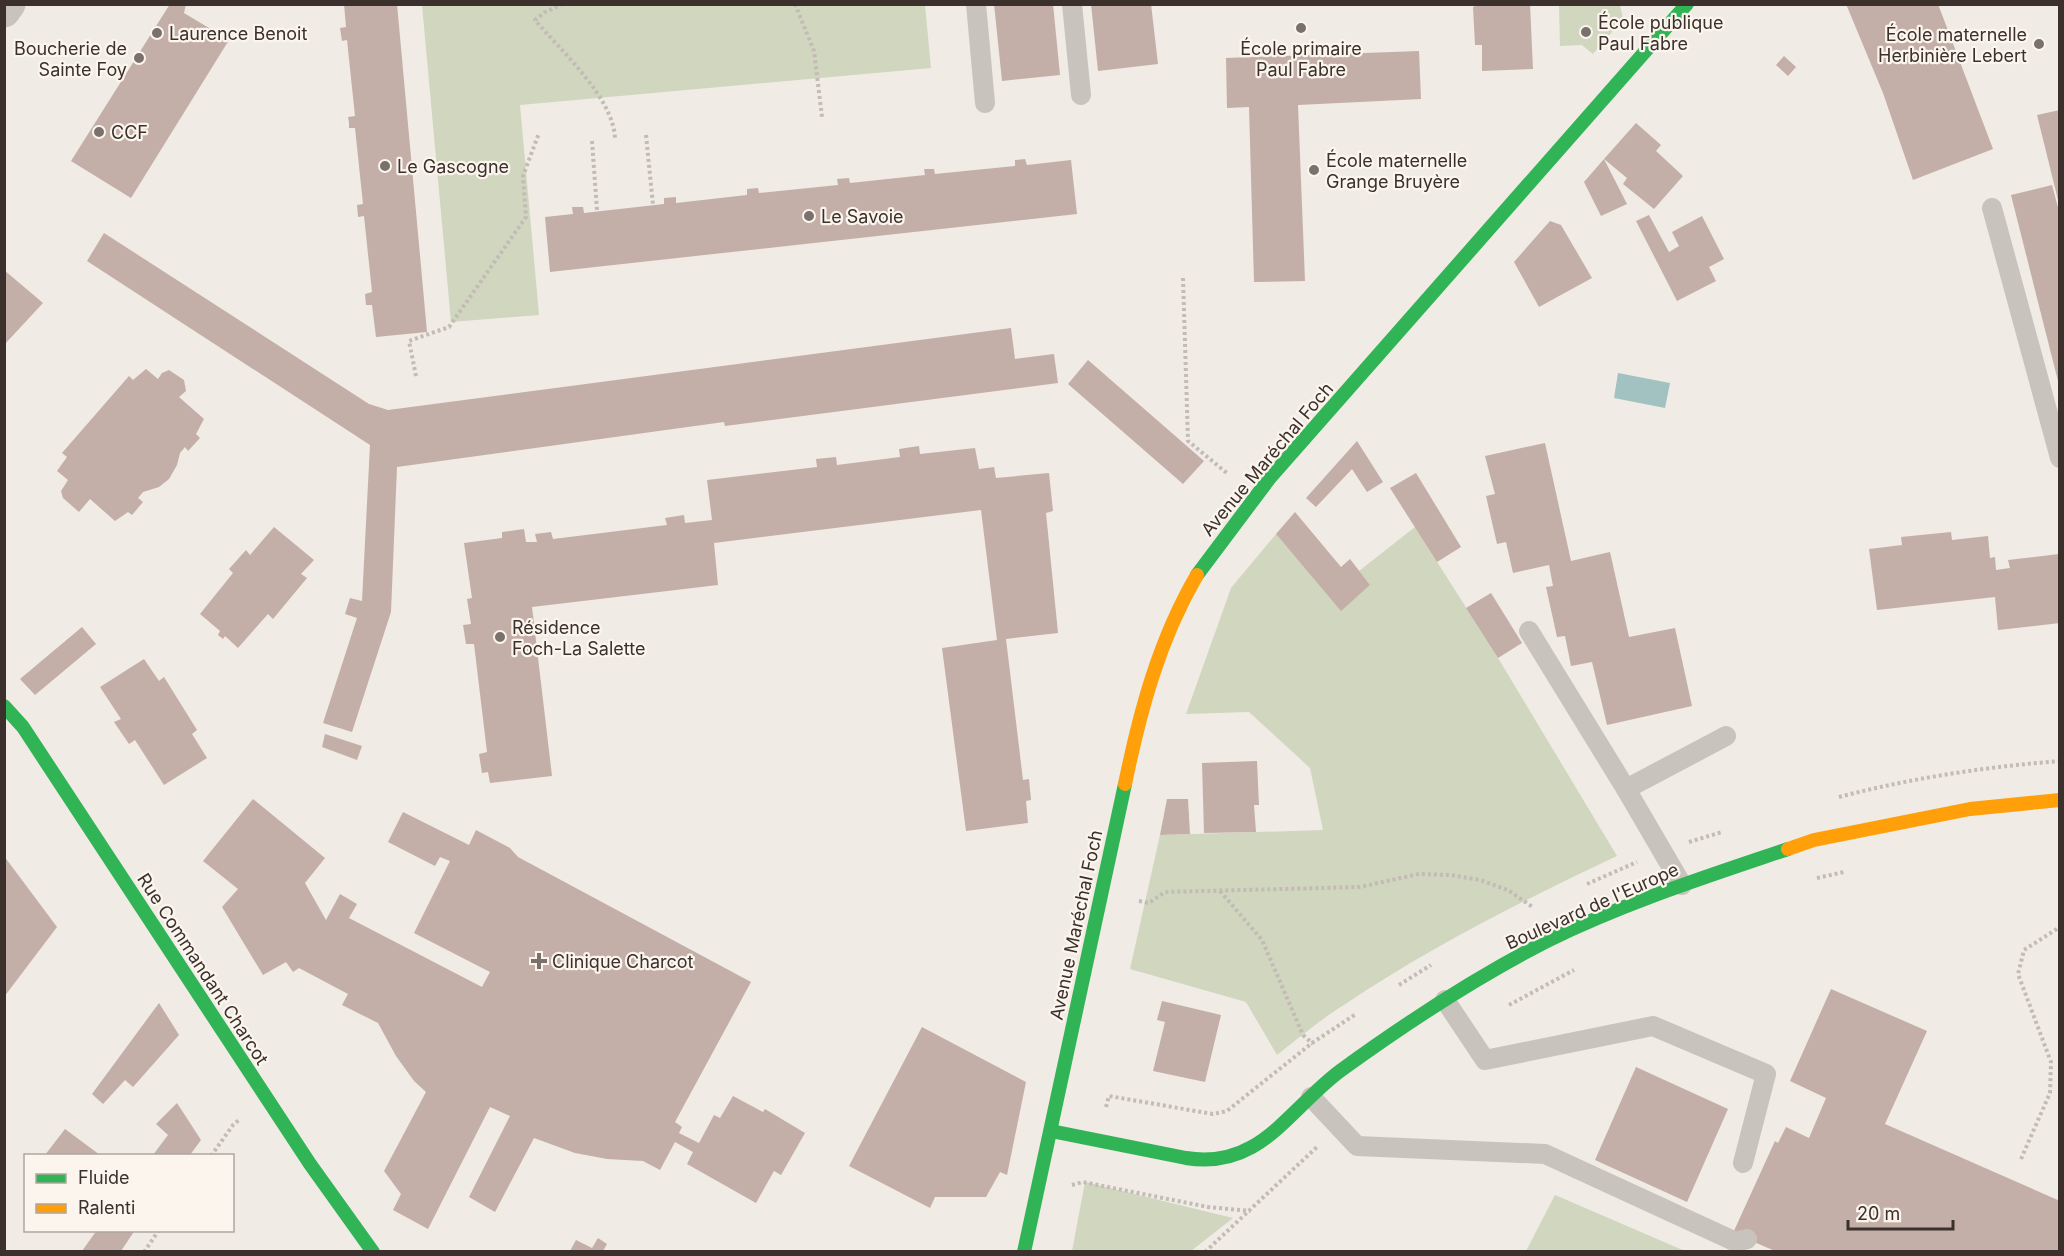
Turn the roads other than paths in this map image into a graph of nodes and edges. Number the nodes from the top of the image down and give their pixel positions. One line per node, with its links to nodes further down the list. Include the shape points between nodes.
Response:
1 (9, 4): 5 (street)
2 (976, 4): 7 (lane)
3 (1072, 4): 6 (lane)
4 (1687, 4): 18 (main road, Avenue Maréchal Foch, via 1269,480 1196,576 1151,675 1142,709)
5 (4, 11)
6 (1081, 95)
7 (985, 103)
8 (1992, 208): 9 (lane)
9 (2060, 458)
10 (1529, 632): 13 (lane)
11 (4, 706): 21 (main road, Rue Commandant Charcot, via 23,726 309,1164)
12 (1726, 736): 13 (lane)
13 (1626, 789): 15 (lane)
14 (2060, 800): 15 (main road, Boulevard de l'Europe, via 1970,809 1814,840)
15 (1682, 885): 16 (main road, Boulevard de l'Europe, via 1550,940)
16 (1445, 1000): 17 (main road, Boulevard de l'Europe, via 1397,1030); 19 (lane, via 1485,1060 1653,1026 1766,1074)
17 (1311, 1097): 18 (main road, Boulevard de l'Europe, via 1258,1145 1227,1159 1186,1158); 20 (lane, via 1357,1146 1545,1154 1736,1242)
18 (1051, 1131): 22 (main road, Avenue Maréchal Foch)
19 (1743, 1163)
20 (1747, 1239)
21 (373, 1251)
22 (1024, 1251)

